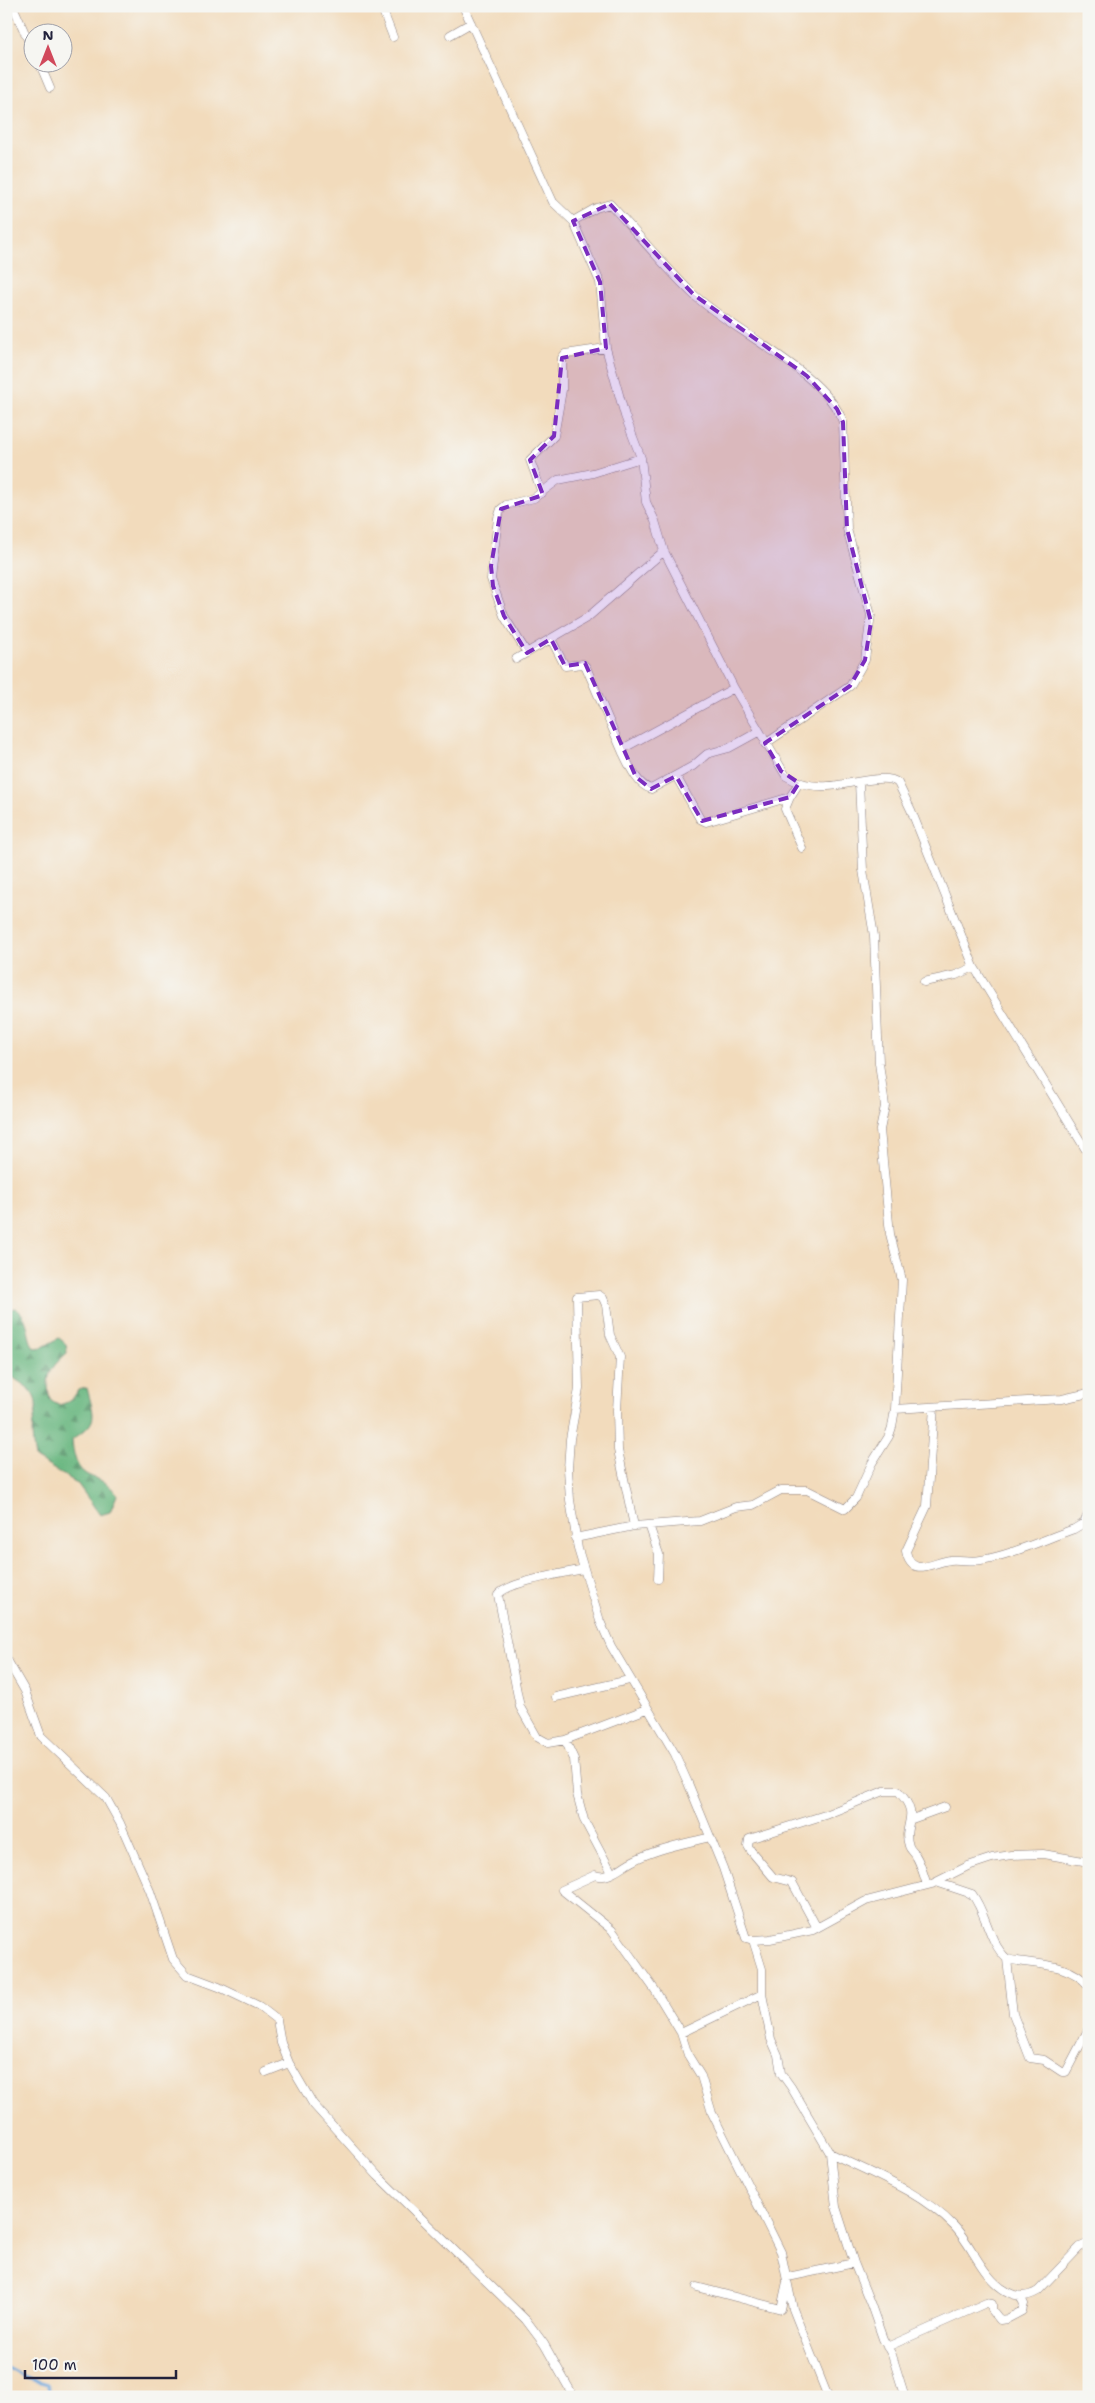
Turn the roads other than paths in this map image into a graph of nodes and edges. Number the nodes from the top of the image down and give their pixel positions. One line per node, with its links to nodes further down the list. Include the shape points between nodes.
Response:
1 (13, 6): 5 (street)
2 (380, 6): 7 (street)
3 (463, 6): 4 (street)
4 (471, 22): 6 (street); 10 (street, via 553,202)
5 (22, 26)
6 (450, 35)
7 (393, 37)
8 (43, 72): 9 (street)
9 (50, 88)
10 (573, 221): 11 (street, via 600,282); 20 (street, via 610,204 693,294 807,376 838,409 843,422 846,530 871,615 865,660 850,686)
11 (606, 348): 12 (street, via 625,416); 13 (street, via 565,354 562,358 562,390 554,436 530,460)
12 (641, 458): 13 (street, via 558,480); 14 (street, via 646,502 656,521)
13 (542, 493): 16 (street, via 501,509 491,572 504,616)
14 (664, 551): 15 (street, via 588,617); 18 (street)
15 (551, 639): 16 (street); 21 (street, via 565,666 583,664 586,667)
16 (526, 653): 17 (street)
17 (516, 659)
18 (734, 688): 19 (street); 21 (street, via 658,728 624,748)
19 (758, 732): 20 (street); 22 (street, via 731,747 707,754)
20 (765, 744): 24 (street, via 781,771)
21 (623, 753): 22 (street, via 636,777 648,788)
22 (676, 776): 25 (street, via 700,819 706,822)
23 (859, 782): 24 (street, via 828,786); 27 (street, via 885,778 898,783); 32 (street, via 862,861 874,936 878,1063 885,1106 880,1140 890,1234 902,1280)
24 (799, 783): 25 (street)
25 (790, 797): 26 (street, via 785,809)
26 (802, 848)
27 (974, 967): 28 (street); 29 (street)
28 (924, 982)
29 (1089, 1155)
30 (1089, 1393): 31 (street, via 1062,1398)
31 (934, 1407): 32 (street); 33 (street, via 927,1506 906,1551 909,1562 914,1566 926,1568 948,1560 991,1557 1074,1529 1084,1523)
32 (895, 1409): 34 (street, via 889,1436 856,1498 844,1508 807,1490 781,1490 753,1506 736,1507 712,1518)
33 (1089, 1512)
34 (649, 1525): 35 (street); 38 (street, via 659,1554)
35 (634, 1526): 36 (street); 36 (street, via 618,1450 620,1357 610,1335 606,1305 598,1295 587,1295 577,1298 579,1389 568,1469)
36 (575, 1538): 37 (street)
37 (584, 1568): 40 (street, via 600,1622); 43 (street, via 539,1578 502,1590 498,1595 520,1707 542,1741)
38 (658, 1579)
39 (6, 1658): 58 (street, via 25,1691 41,1736 106,1798 120,1823 178,1967 186,1975 259,2006 277,2020)
40 (629, 1680): 41 (street); 42 (street)
41 (556, 1697)
42 (647, 1709): 43 (street); 46 (street, via 675,1754)
43 (564, 1740): 48 (street, via 574,1759 577,1794 584,1820)
44 (944, 1807): 45 (street)
45 (912, 1819): 50 (street, via 908,1829 909,1847); 51 (street, via 908,1804 898,1791 884,1791 825,1816 749,1839 751,1851 773,1877 792,1882)
46 (710, 1837): 48 (street, via 632,1861); 52 (street, via 746,1938)
47 (1089, 1862): 49 (street, via 1044,1854 1011,1855 968,1866)
48 (612, 1874): 57 (street, via 595,1875 562,1892 612,1930 660,1997)
49 (936, 1882): 50 (street); 53 (street, via 972,1894 994,1943)
50 (927, 1885): 51 (street, via 866,1901)
51 (817, 1928): 52 (street)
52 (753, 1940): 55 (street, via 762,1969)
53 (1007, 1960): 54 (street, via 1063,1967); 56 (street, via 1013,2014 1030,2058 1046,2061 1066,2072)
54 (1089, 1986)
55 (762, 1994): 57 (street); 60 (street, via 781,2073)
56 (1089, 2028)
57 (681, 2033): 63 (street, via 688,2055 701,2076 712,2113 781,2252)
58 (289, 2062): 59 (street); 67 (street, via 313,2104 346,2144 526,2320 556,2363)
59 (266, 2072)
60 (830, 2153): 62 (street, via 836,2207); 65 (street, via 893,2182 936,2210 956,2228 993,2282)
61 (1089, 2243): 65 (street, via 1080,2247 1038,2291)
62 (854, 2263): 63 (street); 66 (street)
63 (788, 2277): 64 (street, via 781,2309); 68 (street, via 793,2309)
64 (697, 2287)
65 (1020, 2296): 66 (street, via 1024,2304 1022,2311 1007,2319 1000,2320 992,2310 992,2304 986,2303)
66 (886, 2347): 69 (street, via 892,2355)
67 (574, 2397)
68 (828, 2397)
69 (905, 2397)

